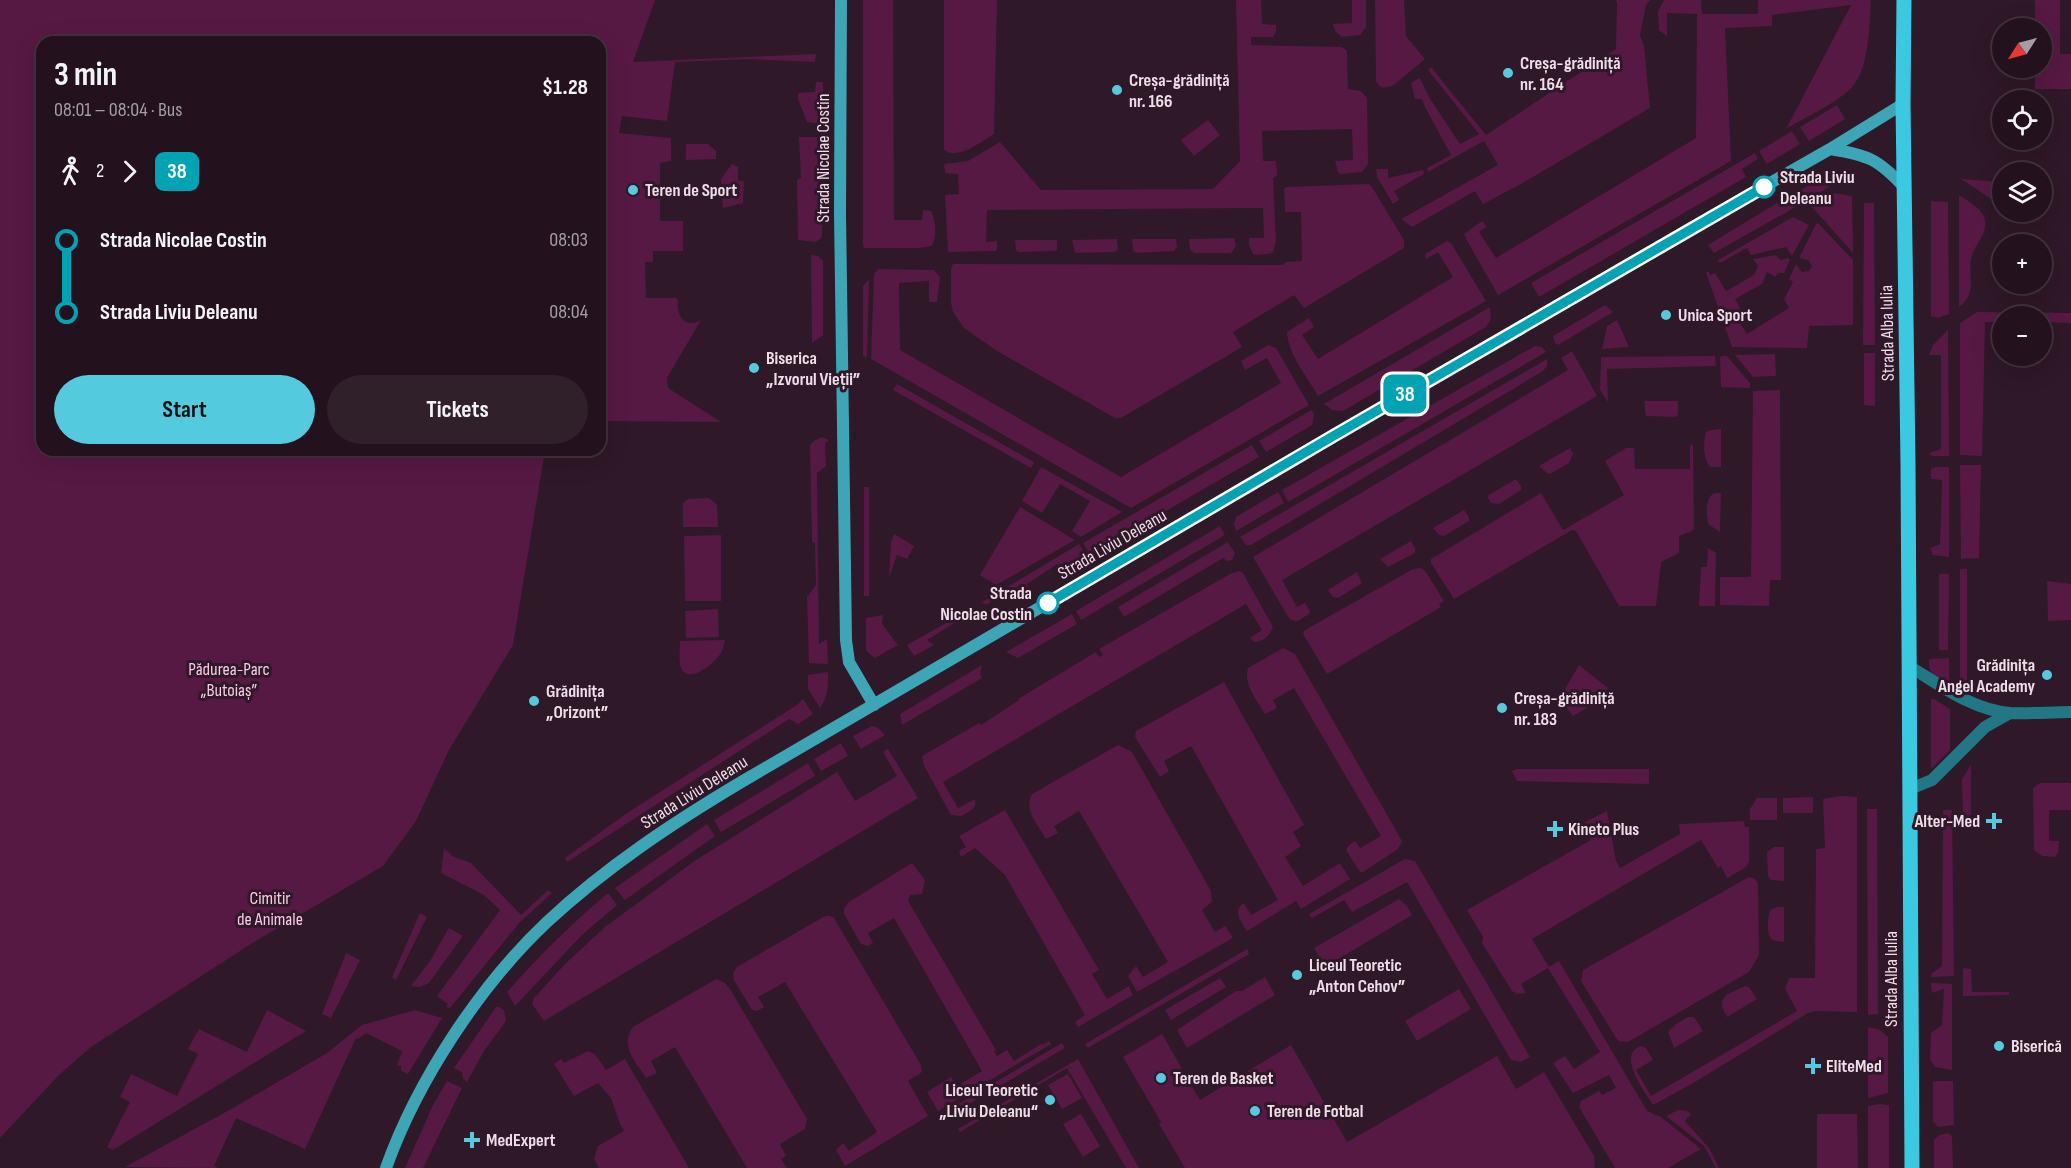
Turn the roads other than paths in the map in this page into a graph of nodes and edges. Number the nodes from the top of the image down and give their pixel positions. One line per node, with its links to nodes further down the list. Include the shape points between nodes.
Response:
1 (840, 0): 7 (main road, Strada Nicolae Costin, via 846,640 849,662)
2 (1904, 0): 3 (main road, Strada Alba Iulia)
3 (1903, 104): 4 (main road, Strada Liviu Deleanu); 5 (main road, Strada Alba Iulia)
4 (1830, 149): 5 (main road, via 1875,160); 7 (main road, Strada Liviu Deleanu)
5 (1904, 187): 6 (main road, Strada Alba Iulia)
6 (1909, 666): 9 (street, via 1964,699); 10 (main road, Strada Alba Iulia)
7 (874, 705): 11 (main road, Strada Liviu Deleanu, via 681,820 624,859 547,922 492,983 456,1034 407,1119)
8 (2071, 712): 9 (street)
9 (2010, 713): 10 (street, via 1985,727 1932,780)
10 (1910, 789): 12 (main road, Strada Alba Iulia)
11 (386, 1168)
12 (1911, 1168)

